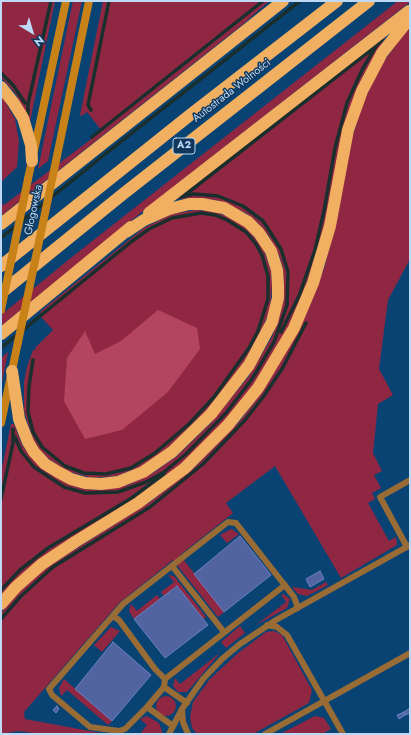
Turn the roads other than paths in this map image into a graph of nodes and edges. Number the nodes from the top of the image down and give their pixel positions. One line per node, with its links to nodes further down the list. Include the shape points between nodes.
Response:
1 (66, 1): 11 (main road, Głogowska)
2 (89, 1): 18 (main road, Głogowska, bridge)
3 (273, 1): 9 (highway)
4 (283, 1): 9 (highway)
5 (337, 1): 14 (highway, Autostrada Wolności / A2, via 190,114)
6 (369, 1): 15 (highway, Autostrada Wolności / A2, via 135,184)
7 (410, 10): 13 (highway, via 250,132)
8 (410, 18): 24 (highway, via 382,53 364,84 349,126 331,222 313,283 294,328 258,388 224,430 184,468 138,503 42,564)
9 (244, 31): 12 (highway)
10 (1, 87): 11 (highway, via 23,118 31,145)
11 (32, 161): 16 (main road, Głogowska, bridge)
12 (1, 224)
13 (126, 232): 17 (highway); 18 (highway, via 144,220 170,209 189,204 202,204 224,208 236,214 254,227 264,239 277,270 275,310 259,350 225,398 195,432 143,472 118,482 85,483 58,472 45,464 34,452 19,419)
14 (1, 266)
15 (1, 293)
16 (1, 310)
17 (1, 334)
18 (12, 370): 19 (main road, Głogowska)
19 (1, 423)
20 (410, 480): 21 (lane, via 380,497)
21 (409, 546): 25 (lane)
22 (172, 566): 23 (lane, via 228,522 236,523); 26 (lane, via 123,604); 28 (lane)
23 (285, 585): 25 (lane); 28 (lane)
24 (1, 604)
25 (298, 608): 27 (lane)
26 (113, 616): 30 (lane, via 119,620 154,669); 35 (lane, via 50,688 52,695 90,727 112,730 125,729)
27 (267, 626): 33 (lane, via 277,627 286,633); 34 (lane, via 222,659)
28 (224, 632): 30 (lane)
29 (410, 653): 32 (lane)
30 (165, 679): 31 (lane)
31 (164, 687): 34 (lane); 35 (lane)
32 (336, 694): 33 (lane); 37 (lane, via 331,702)
33 (324, 701): 37 (lane); 41 (lane)
34 (187, 703): 36 (lane)
35 (147, 707): 38 (lane)
36 (182, 710): 38 (lane); 40 (lane)
37 (332, 715): 42 (lane)
38 (173, 726): 39 (lane)
39 (169, 734)
40 (188, 734)
41 (265, 734)
42 (342, 734)

